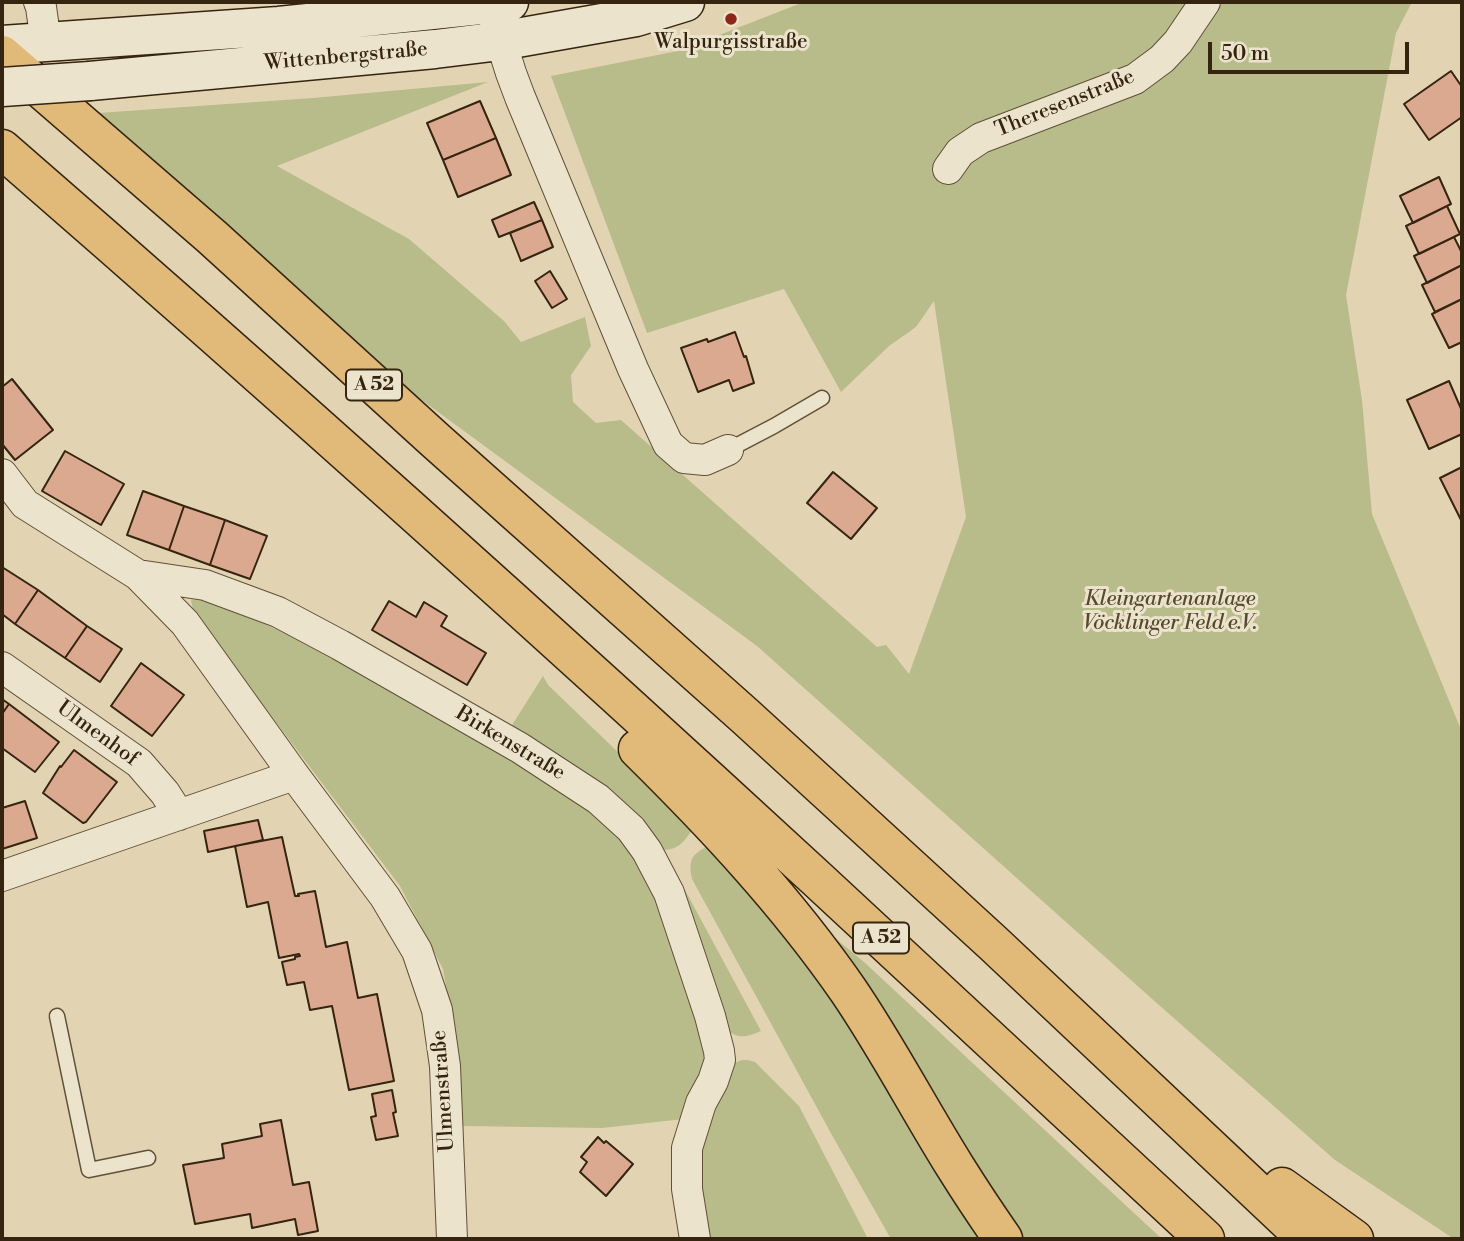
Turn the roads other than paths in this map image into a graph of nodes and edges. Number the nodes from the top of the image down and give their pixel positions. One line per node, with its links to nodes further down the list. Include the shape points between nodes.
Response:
1 (39, 2): 6 (street)
2 (496, 2): 5 (street); 6 (main road, Wittenbergstraße, via 279,26)
3 (685, 2): 5 (main road, Wittenbergstraße, via 636,17)
4 (1205, 2): 11 (street, Theresenstraße, via 1162,60 1135,79 981,138 960,152)
5 (500, 41): 9 (main road, Wittenbergstraße, bridge); 13 (street, via 668,444 684,458 705,460)
6 (46, 43): 7 (main road, Wittenbergstraße)
7 (2, 45)
8 (2, 55): 22 (highway, A 52, via 212,237 745,716)
9 (2, 87)
10 (2, 149): 16 (highway, A 52)
11 (948, 169)
12 (822, 398): 13 (lane)
13 (728, 450)
14 (2, 474): 15 (street, Birkenstraße, via 25,503)
15 (138, 575): 18 (street, Ulmenstraße, via 185,623); 25 (street, Birkenstraße, via 205,585 278,612 520,748 598,799 631,829 668,893 719,1051 720,1060 687,1148 687,1189)
16 (554, 639): 26 (highway, via 604,713 745,860 822,955 866,1017); 27 (highway, A 52)
17 (2, 667): 19 (street, Ulmenhof, via 139,763)
18 (294, 775): 19 (street); 24 (street, Ulmenstraße, via 385,897 417,951 437,1010 445,1066)
19 (179, 815): 20 (street)
20 (2, 876)
21 (57, 1016): 23 (lane, via 89,1170)
22 (1152, 1094): 28 (highway, A 52); 29 (highway)
23 (148, 1158)
24 (452, 1239)
25 (695, 1239)
26 (1003, 1239)
27 (1205, 1239)
28 (1307, 1239)
29 (1354, 1239)

